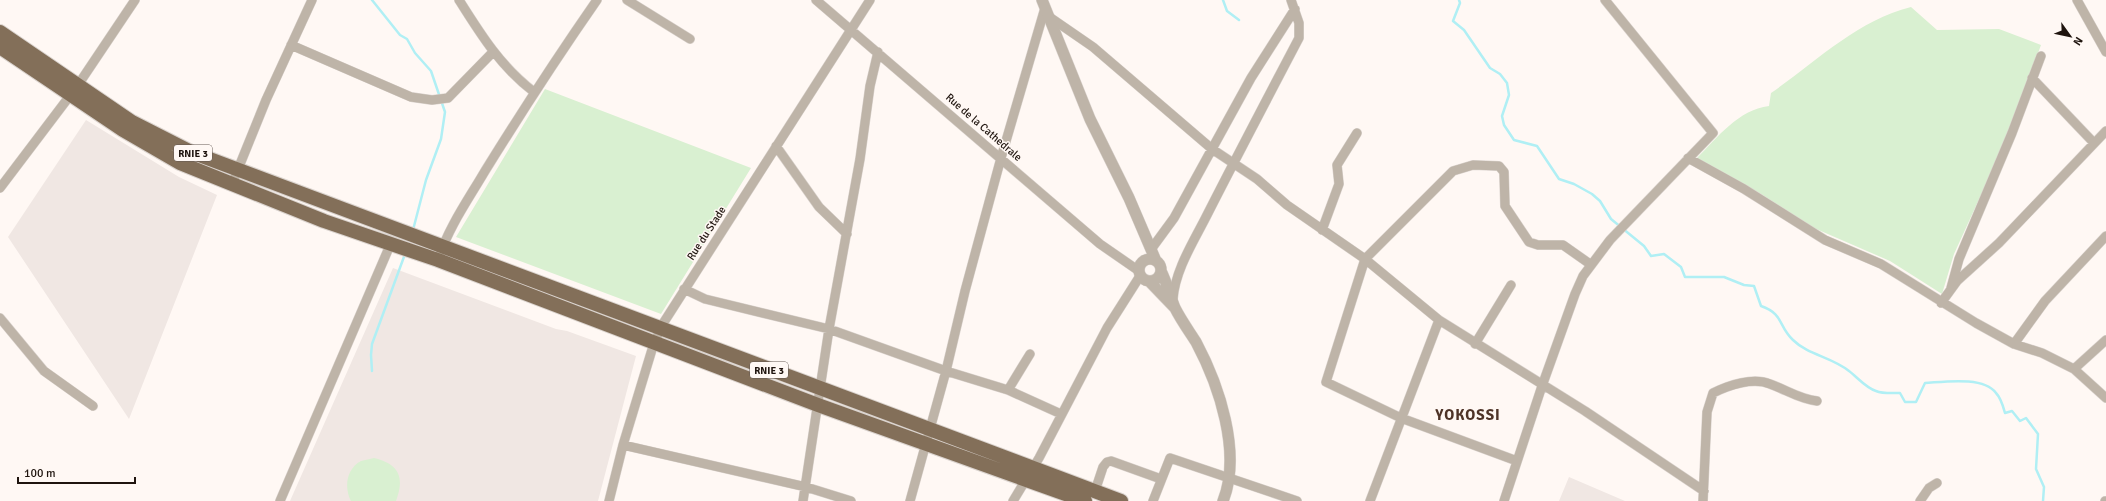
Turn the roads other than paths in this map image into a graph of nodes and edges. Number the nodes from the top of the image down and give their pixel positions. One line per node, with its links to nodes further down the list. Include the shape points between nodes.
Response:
1 (135, 0): 23 (street)
2 (312, 0): 16 (street)
3 (459, 0): 18 (street)
4 (597, 0): 24 (street)
5 (627, 0): 15 (street)
6 (816, 0): 13 (street, Rue de la Cathedrale)
7 (870, 0): 13 (street, Rue du Stade)
8 (1291, 0): 12 (street)
9 (1604, 0): 31 (street, via 1713,133)
10 (2077, 0): 20 (street)
11 (1045, 8): 29 (street); 30 (street); 43 (street, via 1090,119)
12 (1295, 9): 29 (street, via 1251,78); 32 (street, via 1299,23 1299,38)
13 (850, 29): 19 (street, Rue de la Cathedrale); 28 (street, Rue du Stade)
14 (0, 32): 23 (highway, RNIE 3)
15 (690, 39)
16 (291, 45): 18 (street, via 411,97 432,100 448,98); 33 (street)
17 (0, 47): 23 (highway, RNIE 3)
18 (493, 52): 24 (street, via 513,75)
19 (878, 52): 30 (street, Rue de la Cathedrale); 39 (street)
20 (2106, 52)
21 (2041, 56): 22 (street)
22 (2032, 78): 27 (street); 50 (street, via 2012,133 1959,259)
23 (75, 90): 33 (highway, RNIE 3, via 161,138); 34 (highway, RNIE 3, via 162,154); 35 (street)
24 (534, 92): 41 (street)
25 (2106, 131): 27 (street)
26 (1357, 133): 38 (street, via 1337,165 1339,184)
27 (2094, 143): 50 (street)
28 (776, 146): 39 (street, via 820,207); 51 (street, Rue du Stade)
29 (1212, 149): 32 (street); 43 (street, via 1174,218)
30 (1001, 158): 48 (street, Rue de la Cathedrale, via 1100,244); 64 (street)
31 (1688, 158): 46 (street); 52 (street, via 1744,189 1825,240 1881,264)
32 (1233, 163): 38 (street); 53 (street, via 1178,274 1173,291)
33 (238, 170): 34 (street); 36 (highway, RNIE 3)
34 (232, 184): 37 (highway, RNIE 3)
35 (0, 188)
36 (330, 206): 37 (highway); 41 (highway, RNIE 3)
37 (324, 221): 42 (highway, RNIE 3)
38 (1322, 230): 44 (street)
39 (847, 234): 56 (street)
40 (2106, 236): 61 (street, via 2045,301)
41 (442, 246): 45 (street); 57 (highway, RNIE 3)
42 (401, 247): 45 (highway, RNIE 3); 86 (street)
43 (1152, 248): 47 (street)
44 (1365, 259): 46 (street, via 1452,171 1473,165 1499,166 1504,172 1505,206 1529,242 1538,245 1563,245); 55 (street); 73 (street, via 1326,382)
45 (438, 260): 59 (highway, RNIE 3)
46 (1590, 264): 65 (street, via 1574,294)
47 (1158, 266): 48 (street, via 1156,280); 48 (street, via 1147,260 1142,262); 53 (street)
48 (1143, 276): 53 (street); 72 (street, via 1107,328)
49 (1511, 285): 60 (street)
50 (1951, 288): 52 (street)
51 (684, 289): 56 (street, via 705,299); 57 (street, Rue du Stade)
52 (1942, 303): 61 (street)
53 (1174, 304): 79 (street, via 1196,343 1222,410 1230,447)
54 (0, 318): 71 (street, via 44,371)
55 (1438, 320): 60 (street); 73 (street)
56 (829, 329): 64 (street); 66 (street)
57 (660, 330): 59 (street, Rue du Stade); 66 (highway, RNIE 3)
58 (2106, 340): 63 (street)
59 (654, 343): 70 (highway, RNIE 3); 76 (street, Rue du Stade)
60 (1475, 344): 65 (street)
61 (2014, 344): 63 (street)
62 (1030, 354): 67 (street)
63 (2074, 369): 68 (street)
64 (946, 371): 67 (street); 74 (street)
65 (1542, 386): 77 (street); 83 (street, via 1586,411)
66 (820, 389): 70 (street); 74 (highway, RNIE 3)
67 (1008, 390): 72 (street)
68 (2106, 398)
69 (1817, 401): 83 (street, via 1798,397 1769,383 1742,382 1713,393 1707,412)
70 (818, 404): 75 (highway, RNIE 3); 82 (street)
71 (93, 406)
72 (1061, 414): 78 (street)
73 (1401, 418): 77 (street); 95 (street)
74 (929, 429): 75 (street); 78 (highway, RNIE 3)
75 (926, 443): 78 (highway, RNIE 3); 90 (street)
76 (623, 445): 82 (street); 87 (street, Rue du Stade)
77 (1518, 461): 96 (street)
78 (1028, 473): 84 (highway, RNIE 3); 91 (street)
79 (1229, 478): 80 (street, via 1170,458); 85 (street); 94 (street)
80 (1161, 479): 84 (street, via 1112,461 1107,462); 93 (street)
81 (1937, 483): 98 (street, via 1929,488)
82 (806, 487): 88 (street); 89 (street)
83 (1704, 491): 97 (street)
84 (1090, 496): 92 (highway, RNIE 3)
85 (1225, 500)
86 (280, 501)
87 (609, 501)
88 (803, 501)
89 (851, 501)
90 (910, 501)
91 (1013, 501)
92 (1121, 501)
93 (1153, 501)
94 (1297, 501)
95 (1370, 501)
96 (1504, 501)
97 (1703, 501)
98 (1920, 501)

